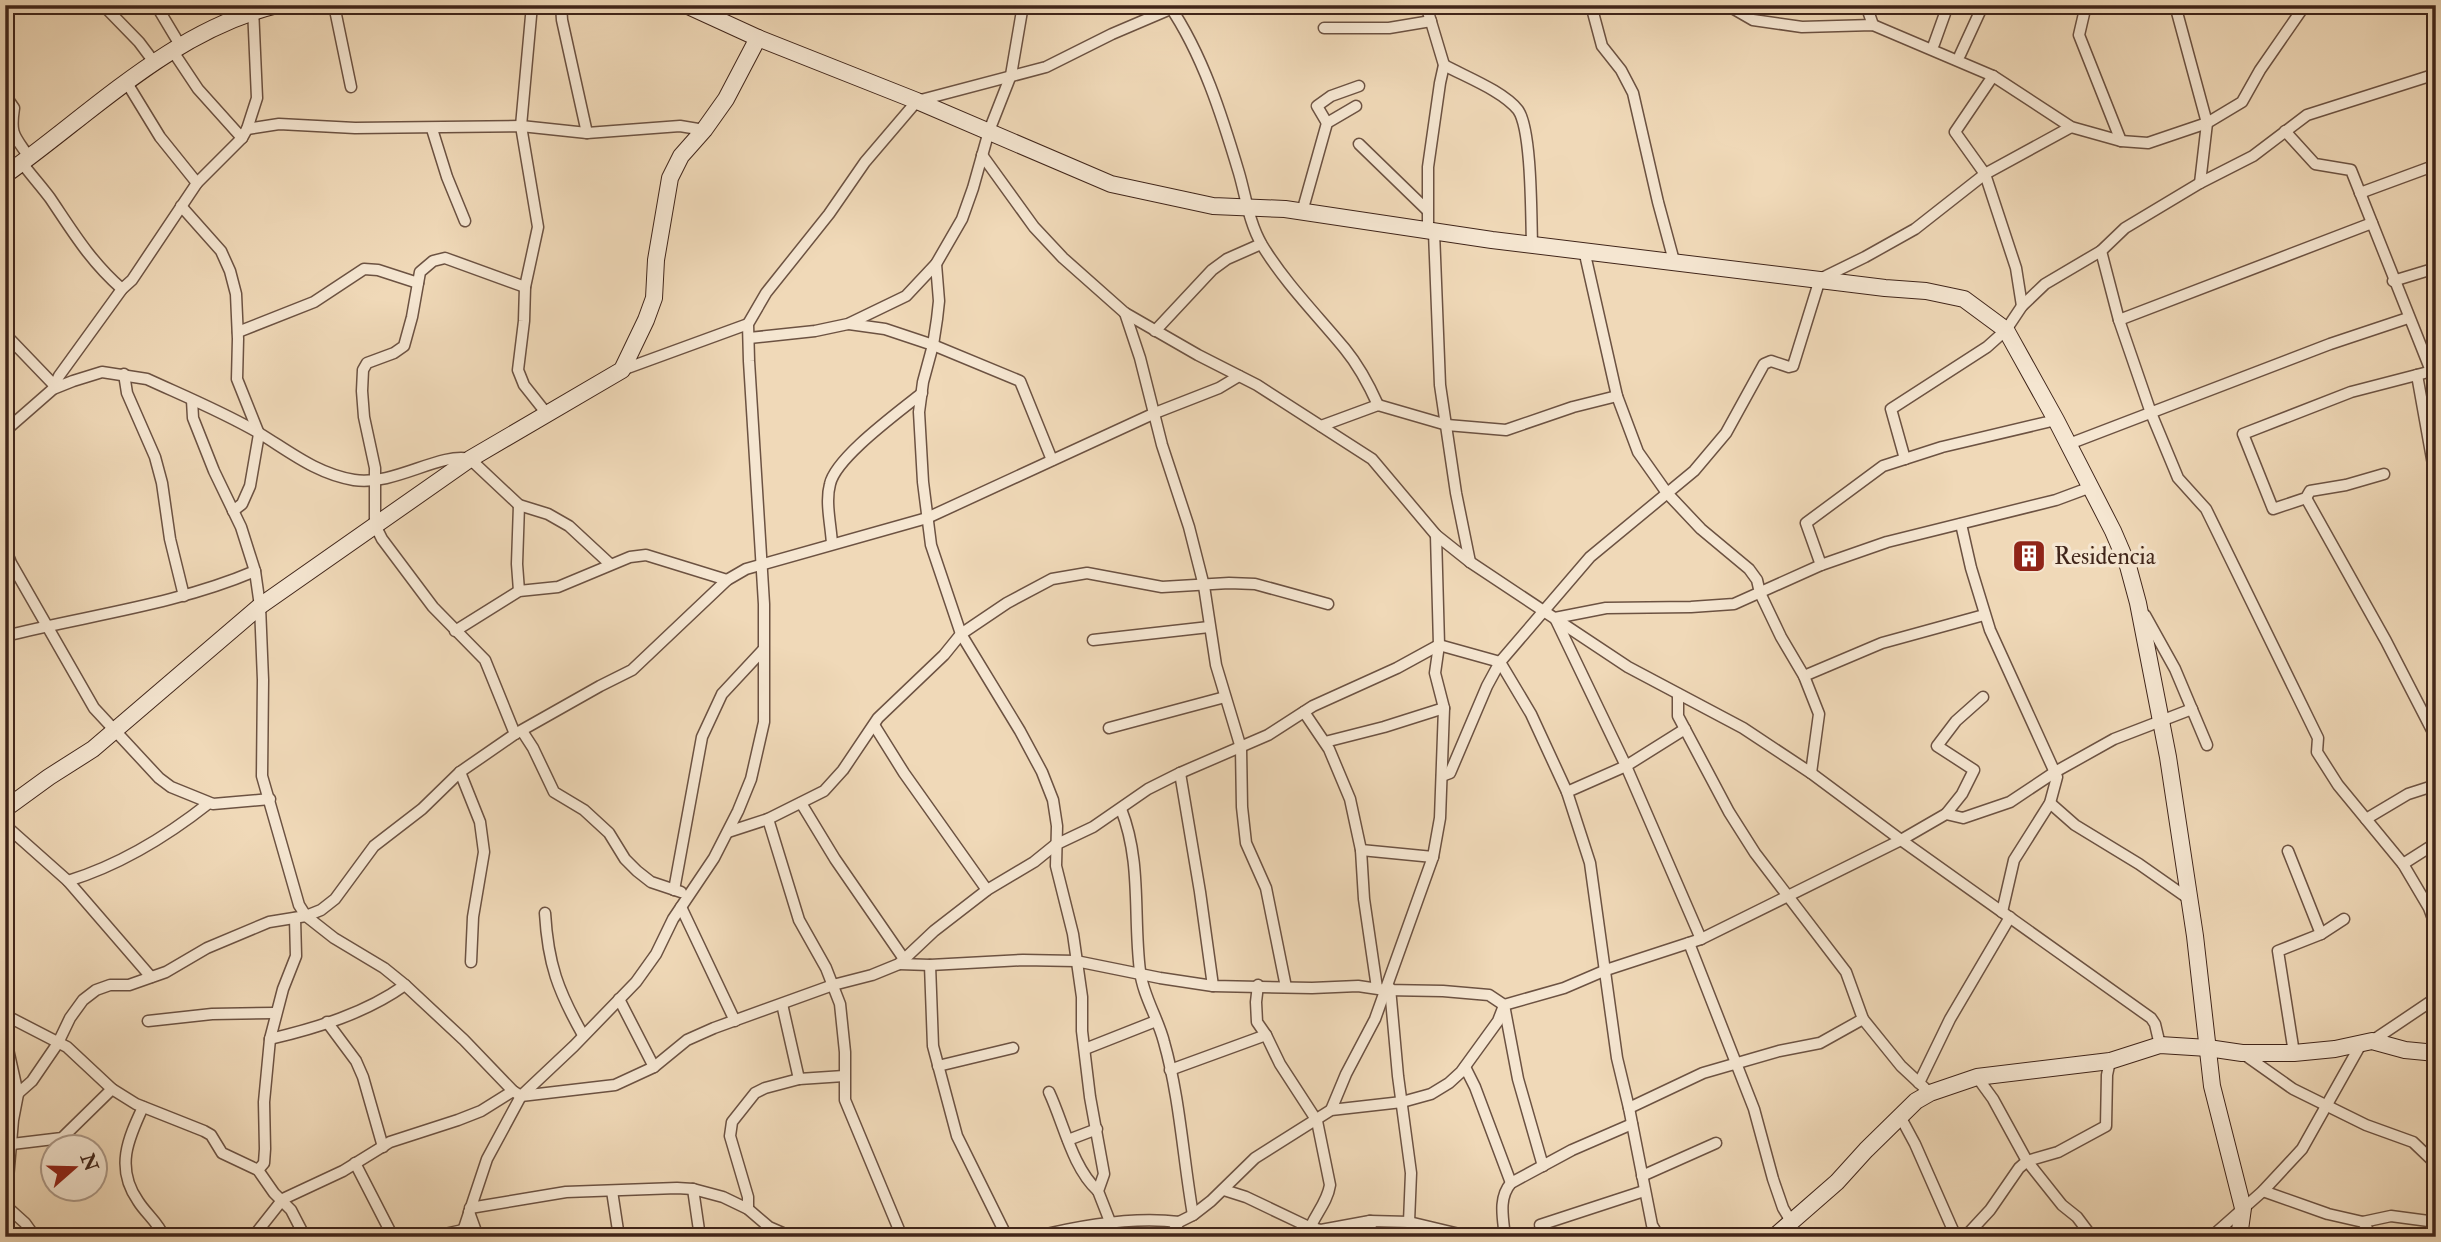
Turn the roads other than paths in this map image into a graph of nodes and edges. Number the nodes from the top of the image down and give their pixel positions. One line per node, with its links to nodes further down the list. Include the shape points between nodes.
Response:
1 (103, 5): 26 (street)
2 (156, 5): 24 (street)
3 (334, 5): 33 (street)
4 (532, 5): 39 (street)
5 (561, 5): 46 (street)
6 (686, 5): 22 (street)
7 (1023, 5): 29 (street)
8 (1426, 5): 19 (street)
9 (1591, 5): 68 (street, via 1602,46 1633,93)
10 (1727, 5): 20 (street, via 1753,20 1784,25)
11 (1866, 5): 20 (street)
12 (1948, 5): 23 (street)
13 (1983, 5): 25 (street)
14 (2086, 5): 47 (street, via 2079,35)
15 (2175, 5): 38 (street)
16 (2305, 5): 38 (street, via 2242,102)
17 (1174, 6): 29 (street, via 1045,67); 58 (street, via 1224,125)
18 (263, 7): 24 (street); 45 (street, via 257,98)
19 (1431, 21): 21 (street, via 1389,28); 27 (street)
20 (1873, 25): 30 (street)
21 (1324, 27)
22 (758, 38): 35 (street); 42 (street)
23 (1934, 44)
24 (176, 48): 26 (street); 45 (street, via 198,89)
25 (1960, 55)
26 (154, 62): 31 (street)
27 (1444, 65): 59 (street, via 1428,167); 65 (street, via 1503,96 1519,111 1525,132)
28 (2436, 74): 44 (street, via 2307,115)
29 (1011, 75): 35 (street); 43 (street)
30 (1993, 76): 40 (street); 52 (street, via 1955,132)
31 (127, 83): 50 (street); 54 (street, via 160,137)
32 (1359, 86): 37 (street, via 1317,106)
33 (351, 87)
34 (5, 94): 50 (street, via 14,108 12,129)
35 (917, 101): 43 (street); 80 (street, via 795,253)
36 (1356, 106): 37 (street)
37 (1327, 123): 60 (street)
38 (2207, 124): 47 (street, via 2148,143); 55 (street)
39 (521, 126): 41 (street); 46 (street); 74 (street, via 537,227)
40 (2071, 127): 47 (street); 52 (street)
41 (432, 129): 45 (street, via 279,124); 61 (street)
42 (704, 130): 46 (street, via 680,126); 88 (street, via 681,156 670,178 654,298)
43 (989, 131): 49 (street); 58 (street, via 1111,184 1213,206)
44 (2285, 131): 55 (street, via 2253,156); 56 (street, via 2315,164 2351,170)
45 (245, 133): 54 (street)
46 (587, 133)
47 (2122, 141)
48 (1359, 144): 59 (street)
49 (982, 155): 69 (street, via 962,219); 77 (street, via 1034,227)
50 (25, 160): 53 (street); 75 (street, via 87,255)
51 (2436, 165): 56 (street)
52 (1985, 174): 71 (street, via 1915,229); 76 (street, via 2016,268)
53 (5, 175)
54 (197, 183): 57 (street)
55 (2200, 183): 67 (street, via 2125,228)
56 (2360, 193): 62 (street)
57 (181, 206): 75 (street); 84 (street, via 221,251 236,294)
58 (1247, 208): 60 (street); 64 (street)
59 (1427, 210): 63 (street)
60 (1303, 212): 63 (street)
61 (465, 221)
62 (2372, 223): 72 (street); 79 (street)
63 (1431, 231): 65 (street); 102 (street, via 1440,385)
64 (1261, 244): 83 (street, via 1212,270); 97 (street, via 1346,350)
65 (1532, 244): 66 (street)
66 (1584, 250): 68 (street); 95 (street)
67 (2101, 251): 76 (street, via 2045,284); 79 (street)
68 (1674, 261): 71 (street)
69 (936, 264): 81 (street, via 906,296); 87 (street, via 939,301)
70 (2436, 268): 72 (street)
71 (1820, 279): 82 (street, via 1964,299); 116 (street, via 1796,362 1790,368 1771,361 1764,364 1726,433 1694,471)
72 (2393, 281): 78 (street)
73 (418, 283): 74 (street, via 425,267 445,258); 84 (street, via 365,269 314,302); 113 (street, via 404,346 367,363 363,370 364,417)
74 (525, 287): 100 (street, via 518,375)
75 (122, 289): 93 (street)
76 (2022, 306): 82 (street)
77 (1125, 313): 83 (street); 98 (street)
78 (2408, 318): 89 (street); 99 (street)
79 (2119, 320): 99 (street)
80 (748, 324): 86 (street); 88 (street)
81 (848, 324): 86 (street); 87 (street, via 885,329)
82 (2006, 330): 101 (street); 107 (street, via 1891,409)
83 (1155, 331): 92 (street)
84 (238, 332): 105 (street, via 237,379)
85 (5, 334): 93 (street)
86 (749, 338): 128 (street)
87 (933, 345): 94 (street); 109 (street, via 1020,381)
88 (622, 370): 100 (street)
89 (2433, 370): 91 (street)
90 (124, 374): 93 (street, via 102,372); 96 (street, via 147,379); 135 (street, via 127,393 155,457)
91 (2417, 375): 112 (street); 117 (street, via 2351,393 2243,434 2273,509)
92 (1240, 376): 98 (street); 103 (street)
93 (54, 388): 104 (street)
94 (922, 393): 120 (street, via 919,412); 124 (street, via 834,471 828,493)
95 (1617, 396): 102 (street, via 1506,430); 116 (street, via 1637,452)
96 (191, 400): 105 (street); 119 (street, via 193,418)
97 (1378, 405): 102 (street); 103 (street)
98 (1155, 413): 109 (street); 132 (street)
99 (2151, 413): 106 (street); 183 (street, via 2178,478 2206,509 2318,738 2317,752)
100 (547, 414): 108 (street)
101 (2056, 420): 106 (street); 107 (street)
102 (1447, 425): 126 (street)
103 (1321, 426): 123 (street, via 1372,459)
104 (5, 431)
105 (259, 434): 113 (street, via 321,471); 119 (street, via 250,486 242,504)
106 (2069, 444): 114 (street)
107 (1905, 458): 129 (street, via 1883,466 1806,523)
108 (470, 459): 110 (street, via 453,459); 115 (street); 118 (street)
109 (1052, 460): 120 (street)
110 (418, 470): 113 (street); 115 (street)
111 (2384, 474): 117 (street, via 2318,488)
112 (2435, 477)
113 (376, 481): 122 (street)
114 (2091, 487): 121 (street); 136 (street, via 2128,566)
115 (427, 491): 122 (street)
116 (1667, 493): 134 (street, via 1749,569); 139 (street, via 1590,557)
117 (2306, 498): 163 (street)
118 (519, 505): 127 (street, via 569,526); 133 (street)
119 (233, 511): 130 (street)
120 (927, 518): 124 (street); 144 (street, via 931,545)
121 (1961, 524): 129 (street, via 1887,542); 140 (street)
122 (375, 526): 138 (street); 143 (street)
123 (1436, 536): 126 (street); 147 (street)
124 (832, 544): 128 (street)
125 (5, 548): 141 (street)
126 (1470, 562): 139 (street)
127 (610, 564): 131 (street, via 646,555); 133 (street, via 558,587)
128 (761, 564): 131 (street); 148 (street)
129 (1821, 565): 134 (street)
130 (254, 571): 135 (street); 138 (street)
131 (727, 580): 162 (street, via 632,670)
132 (1204, 586): 137 (street, via 1255,584); 142 (street); 144 (street, via 1162,587 1077,573 1036,586)
133 (519, 591): 143 (street)
134 (1760, 593): 139 (street, via 1734,604 1606,608); 150 (street)
135 (184, 596): 141 (street)
136 (2138, 603): 155 (street); 157 (street)
137 (1328, 604)
138 (260, 606): 161 (street); 175 (street, via 262,776)
139 (1550, 615): 149 (street); 151 (street); 167 (street)
140 (1984, 615): 150 (street, via 1882,643); 169 (street)
141 (47, 626): 145 (street); 161 (street, via 94,708)
142 (1209, 627): 146 (street); 153 (street)
143 (455, 631): 162 (street, via 485,660)
144 (961, 634): 158 (street); 188 (street, via 1042,772 1056,814)
145 (5, 636)
146 (1093, 640)
147 (1439, 645): 149 (street); 154 (street, via 1435,673); 156 (street)
148 (763, 650): 185 (street, via 764,722 758,756); 195 (street, via 722,694 702,737)
149 (1500, 662): 172 (street, via 1450,773); 174 (street, via 1531,714)
150 (1804, 676): 171 (street, via 1819,714)
151 (1678, 694): 160 (street, via 1678,716); 171 (street, via 1743,728)
152 (1983, 696): 181 (street, via 1937,746 1974,770)
153 (1225, 698): 159 (street); 166 (street)
154 (1444, 708): 164 (street); 172 (street)
155 (2192, 709): 157 (street); 165 (street)
156 (1304, 712): 164 (street); 166 (street)
157 (2161, 720): 169 (street); 199 (street)
158 (874, 725): 177 (street, via 835,781); 196 (street)
159 (1109, 728)
160 (1685, 729): 167 (street); 198 (street, via 1729,812)
161 (114, 731): 176 (street, via 165,782); 179 (street)
162 (518, 732): 168 (street); 195 (street, via 533,748 554,792 609,832 637,871)
163 (2436, 738)
164 (1325, 742): 189 (street, via 1350,799)
165 (2207, 745)
166 (1241, 748): 170 (street); 221 (street, via 1246,843 1266,888)
167 (1626, 766): 174 (street); 208 (street)
168 (460, 772): 203 (street, via 374,846 335,899); 212 (street, via 480,822 484,852)
169 (2055, 772): 178 (street); 181 (street, via 2010,802 1963,818)
170 (1180, 773): 180 (street); 220 (street)
171 (1811, 773): 186 (street)
172 (1442, 776): 191 (street)
173 (2436, 785): 183 (street, via 2408,794)
174 (1567, 792): 214 (street, via 1590,863)
175 (270, 799): 176 (street); 203 (street)
176 (209, 803): 194 (street, via 131,856)
177 (801, 803): 182 (street); 210 (street)
178 (2050, 803): 199 (street, via 2075,825); 202 (street, via 2014,860)
179 (5, 809)
180 (1121, 809): 188 (street); 215 (street, via 1135,857)
181 (1946, 814): 186 (street)
182 (768, 819): 185 (street); 218 (street, via 799,920)
183 (2366, 819): 192 (street)
184 (5, 825): 194 (street)
185 (728, 832): 197 (street)
186 (1901, 840): 198 (street); 202 (street)
187 (2436, 843): 192 (street)
188 (1055, 845): 196 (street); 211 (street)
189 (1361, 850): 191 (street); 222 (street, via 1364,899)
190 (2288, 851): 207 (street)
191 (1433, 857): 222 (street)
192 (2403, 864): 206 (street)
193 (5, 873): 205 (street)
194 (68, 881): 216 (street)
195 (674, 890): 197 (street)
196 (987, 890): 210 (street)
197 (690, 895): 200 (street)
198 (1789, 896): 208 (street); 229 (street, via 1846,972)
199 (2189, 899): 242 (street)
200 (681, 907): 224 (street, via 656,954); 231 (street)
201 (545, 913): 234 (street, via 554,972)
202 (2006, 914): 240 (street, via 2151,1018); 257 (street, via 1950,1019)
203 (300, 917): 216 (street, via 269,922); 217 (street); 227 (street, via 296,956)
204 (2344, 919): 207 (street)
205 (5, 927)
206 (2436, 927)
207 (2321, 934): 245 (street, via 2278,951)
208 (1701, 939): 209 (street)
209 (1689, 943): 214 (street); 248 (street)
210 (902, 961): 213 (street); 218 (street)
211 (1076, 961): 213 (street); 215 (street); 243 (street)
212 (471, 962)
213 (930, 965): 249 (street)
214 (1606, 970): 226 (street); 265 (street, via 1609,1014)
215 (1140, 973): 220 (street); 232 (street)
216 (151, 977): 239 (street, via 96,990 70,1018)
217 (405, 985): 233 (street, via 371,1006); 259 (street)
218 (834, 985): 225 (street); 253 (street, via 840,1003)
219 (1258, 985): 220 (street); 221 (street); 235 (street, via 1257,1023)
220 (1213, 986)
221 (1286, 987): 222 (street)
222 (1384, 989): 226 (street, via 1489,995); 261 (street); 266 (street, via 1375,1019)
223 (2436, 998): 238 (street)
224 (619, 999): 234 (street); 250 (street)
225 (782, 1004): 231 (street); 255 (street)
226 (1504, 1005): 251 (street, via 1499,1021); 278 (street)
227 (275, 1013): 230 (street); 237 (street)
228 (5, 1015): 239 (street)
229 (1863, 1019): 248 (street, via 1820,1043); 257 (street)
230 (148, 1021)
231 (735, 1021): 250 (street, via 687,1040)
232 (1156, 1021): 243 (street); 252 (street)
233 (327, 1022): 237 (street); 274 (street, via 359,1069)
234 (583, 1034): 259 (street)
235 (1266, 1035): 252 (street); 268 (street)
236 (5, 1036): 260 (street)
237 (270, 1039): 279 (street, via 264,1163)
238 (2367, 1042): 245 (street); 246 (street); 262 (street)
239 (58, 1043): 256 (street); 260 (street, via 32,1082)
240 (2160, 1045): 242 (street); 247 (street)
241 (1013, 1048): 249 (street)
242 (2207, 1048): 244 (street); 289 (street)
243 (1085, 1049): 270 (street)
244 (2242, 1053): 245 (street); 262 (street, via 2275,1079)
245 (2294, 1053)
246 (2436, 1053)
247 (2110, 1061): 254 (street); 275 (street, via 2106,1126 2058,1152)
248 (1735, 1063): 265 (street); 303 (street, via 1754,1109 1783,1208)
249 (938, 1066): 316 (street, via 957,1136)
250 (654, 1067): 259 (street, via 615,1085)
251 (1465, 1067): 261 (street, via 1431,1094); 281 (street)
252 (1170, 1070): 293 (street)
253 (844, 1076): 255 (street); 315 (street, via 845,1100)
254 (1977, 1077): 257 (street); 275 (street)
255 (799, 1079): 291 (street, via 755,1093 732,1122 730,1136)
256 (112, 1088): 264 (street); 273 (street, via 62,1138)
257 (1925, 1088): 267 (street)
258 (1049, 1092): 271 (street)
259 (517, 1093): 274 (street, via 457,1121); 292 (street)
260 (18, 1094): 263 (street); 273 (street)
261 (1402, 1102): 266 (street); 296 (street, via 1411,1173)
262 (2326, 1104): 277 (street, via 2413,1142); 287 (street, via 2302,1149)
263 (5, 1105)
264 (143, 1107): 279 (street, via 204,1130 222,1153); 306 (street, via 124,1152 126,1171 136,1199)
265 (1629, 1108): 269 (street)
266 (1331, 1110): 268 (street)
267 (1900, 1118): 303 (street); 324 (street)
268 (1317, 1121): 283 (street, via 1255,1158); 302 (street, via 1331,1185)
269 (1632, 1124): 278 (street); 280 (street)
270 (1097, 1129): 271 (street); 285 (street, via 1104,1174)
271 (1068, 1140): 285 (street)
272 (1716, 1143): 280 (street)
273 (12, 1144): 290 (street)
274 (383, 1147): 276 (street)
275 (2027, 1161): 325 (street); 326 (street)
276 (355, 1163): 288 (street); 309 (street)
277 (2436, 1164)
278 (1543, 1166): 281 (street)
279 (258, 1170): 288 (street)
280 (1642, 1176): 286 (street)
281 (1511, 1183): 322 (street, via 1503,1191)
282 (693, 1189): 284 (street); 291 (street); 313 (street)
283 (1224, 1190): 293 (street); 302 (street, via 1246,1197)
284 (612, 1191): 292 (street, via 566,1192); 312 (street)
285 (1098, 1191): 299 (street)
286 (1644, 1191): 300 (street); 323 (street)
287 (2263, 1191): 289 (street); 297 (street)
288 (283, 1199): 307 (street); 308 (street)
289 (2243, 1208): 327 (street); 328 (street)
290 (6, 1209): 305 (street, via 25,1223)
291 (748, 1209): 301 (street)
292 (470, 1210): 304 (street); 311 (street)
293 (1193, 1215): 295 (street)
294 (1370, 1221): 296 (street); 302 (street); 320 (street)
295 (1178, 1222): 299 (street); 319 (street)
296 (1409, 1222): 321 (street)
297 (2363, 1222): 298 (street, via 2391,1216); 329 (street)
298 (2436, 1222)
299 (1113, 1224): 317 (street); 318 (street)
300 (1540, 1225)
301 (770, 1232): 314 (street)
302 (1308, 1232)
303 (1782, 1232)
304 (462, 1233): 310 (street)
305 (34, 1237)
306 (164, 1237)
307 (253, 1237)
308 (305, 1237)
309 (393, 1237)
310 (431, 1237)
311 (478, 1237)
312 (619, 1237)
313 (700, 1237)
314 (792, 1237)
315 (902, 1237)
316 (1007, 1237)
317 (1034, 1237)
318 (1116, 1237)
319 (1169, 1237)
320 (1372, 1237)
321 (1472, 1237)
322 (1506, 1237)
323 (1659, 1237)
324 (1956, 1237)
325 (1965, 1237)
326 (2092, 1237)
327 (2211, 1237)
328 (2239, 1237)
329 (2372, 1237)

